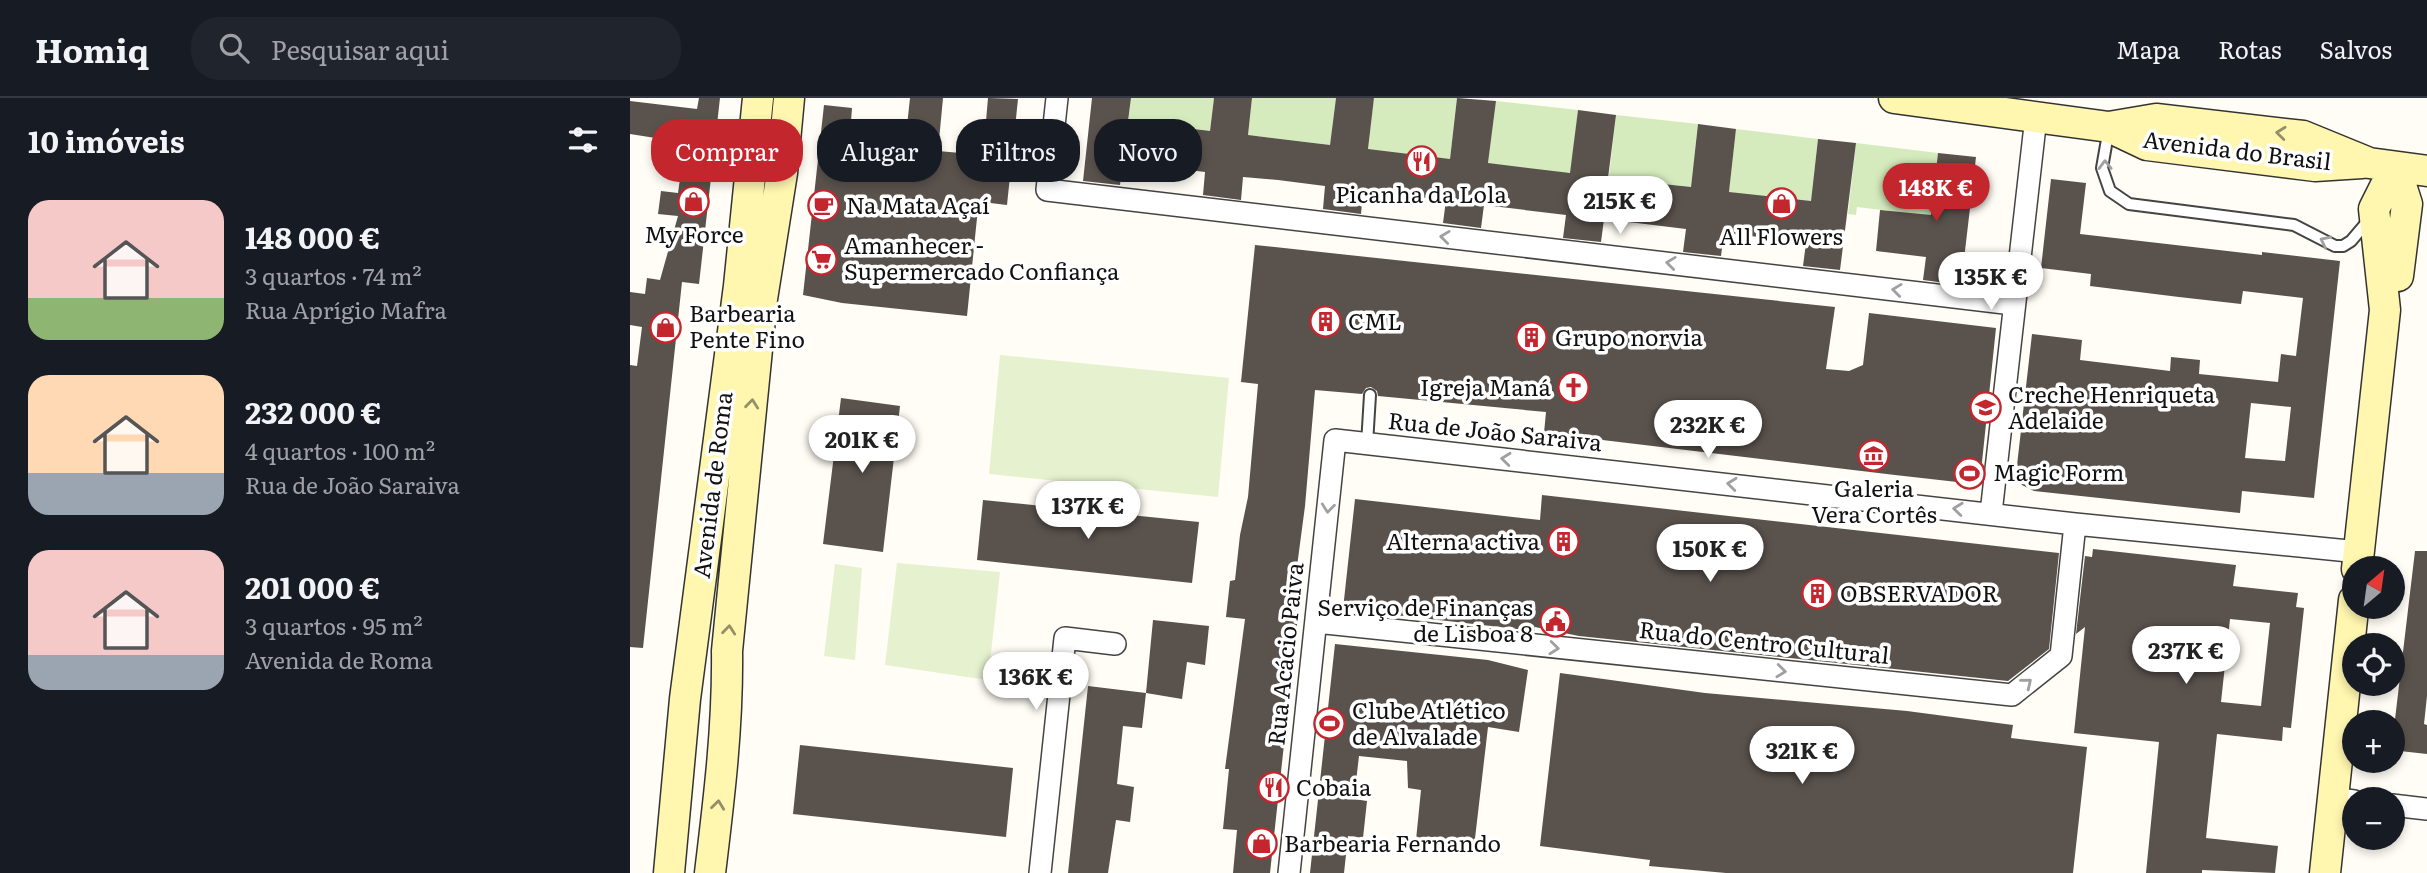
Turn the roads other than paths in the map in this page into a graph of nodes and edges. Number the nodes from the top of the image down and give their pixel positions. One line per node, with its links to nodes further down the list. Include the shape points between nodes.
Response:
1 (758, 98): 28 (main road, Avenida de Roma, via 739,286 685,699)
2 (789, 98): 29 (main road, Avenida de Roma, one-way to 2, via 762,299)
3 (1057, 98): 12 (street, one-way to 3, via 1047,190)
4 (1894, 98): 5 (main road, Avenida do Brasil)
5 (2036, 117): 6 (main road, Avenida do Brasil); 12 (street)
6 (2109, 127): 7 (main road, Avenida do Brasil, via 2156,119 2302,136); 9 (lane, one-way to 6, via 2357,236 2335,246 2294,225 2129,204 2110,191 2102,168)
7 (2382, 165): 8 (main road, Avenida do Brasil); 9 (main road); 11 (main road, via 2407,204)
8 (2427, 171)
9 (2374, 209): 13 (main road)
10 (2427, 224): 11 (main road)
11 (2398, 276): 13 (main road)
12 (2013, 304): 17 (street)
13 (2385, 310): 19 (main road)
14 (1370, 395): 16 (lane)
15 (1335, 440): 16 (street, Rua de João Saraiva); 22 (street, Rua Acácio Paiva, one-way to 22)
16 (1367, 444): 17 (street, Rua de João Saraiva, one-way to 16)
17 (1991, 513): 18 (street, Rua de João Saraiva)
18 (2075, 524): 20 (street, Rua de João Saraiva); 22 (street, Rua do Centro Cultural, one-way to 18, via 2012,695 2061,656)
19 (2359, 556)
20 (2342, 559)
21 (2353, 620): 24 (main road)
22 (1316, 622): 31 (street, Rua Acácio Paiva)
23 (1115, 643): 30 (street, via 1065,638)
24 (2344, 787)
25 (2342, 803): 32 (main road)
26 (2405, 806): 27 (street)
27 (2427, 809)
28 (669, 873)
29 (710, 873)
30 (1040, 873)
31 (1289, 873)
32 (2325, 873)

